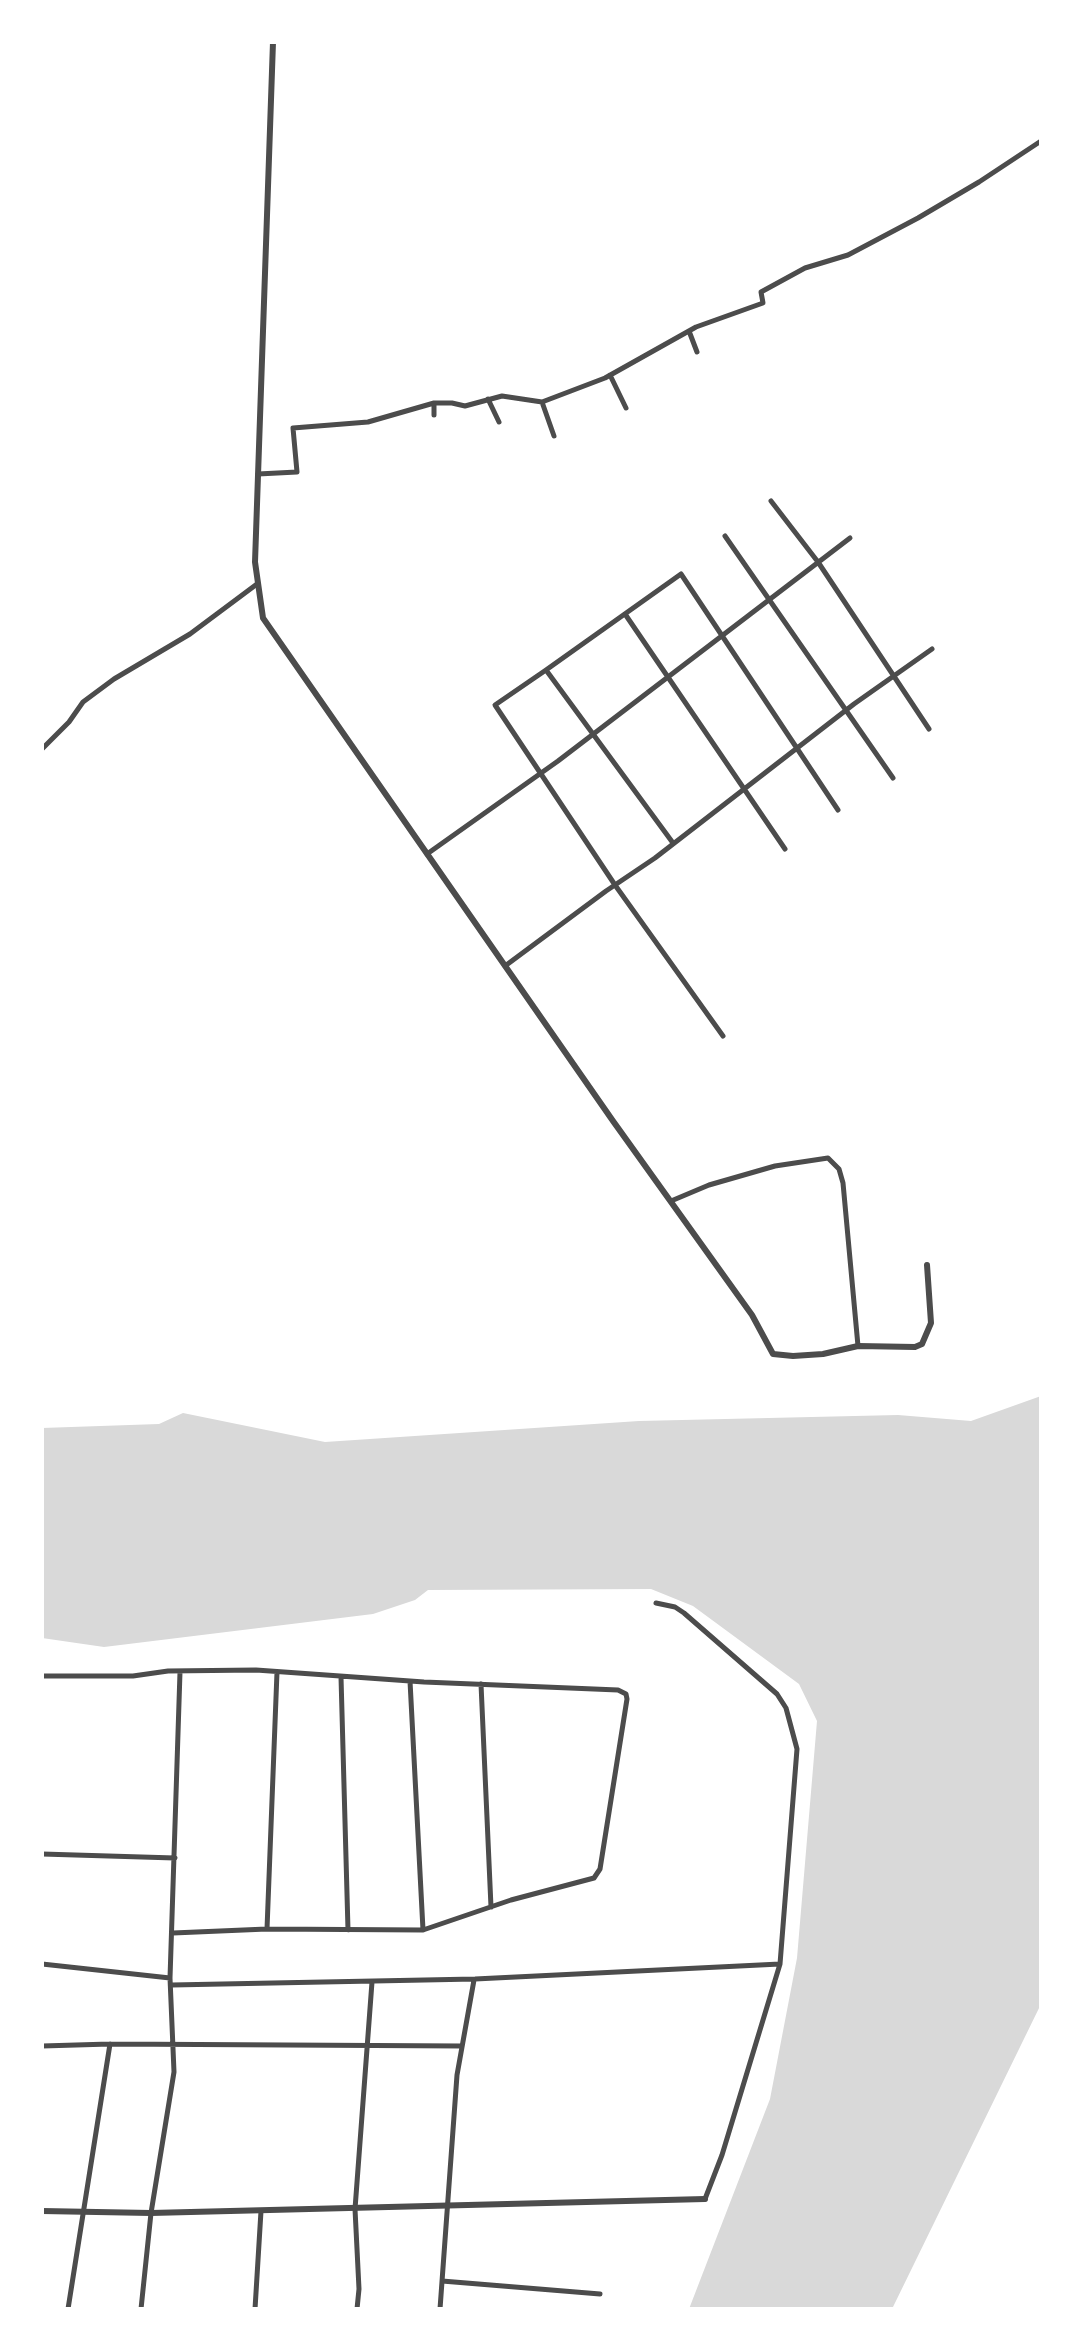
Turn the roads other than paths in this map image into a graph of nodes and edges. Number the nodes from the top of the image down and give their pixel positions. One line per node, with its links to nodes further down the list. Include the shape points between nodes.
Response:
1 (273, 42): 13 (street)
2 (1041, 141): 3 (street, via 918,218 761,292 763,303)
3 (689, 331): 4 (street); 5 (street)
4 (697, 352)
5 (610, 375): 7 (street); 9 (street)
6 (488, 399): 7 (street); 8 (street, via 465,406); 11 (street)
7 (542, 402): 12 (street)
8 (434, 403): 10 (street); 13 (street, via 368,422 293,428 297,472)
9 (626, 408)
10 (434, 415)
11 (499, 422)
12 (554, 436)
13 (258, 474): 18 (street)
14 (771, 501): 17 (street)
15 (725, 536): 19 (street)
16 (850, 538): 17 (street)
17 (818, 562): 19 (street); 24 (street)
18 (257, 584): 29 (street, via 83,702); 37 (street, via 263,618)
19 (768, 600): 21 (street); 26 (street)
20 (625, 614): 21 (street, via 681,574); 23 (street); 25 (street)
21 (722, 636): 25 (street); 30 (street)
22 (932, 649): 24 (street)
23 (546, 670): 28 (street); 31 (street, via 495,705)
24 (894, 675): 26 (street); 27 (street)
25 (666, 678): 28 (street); 33 (street)
26 (845, 711): 30 (street); 32 (street)
27 (929, 729)
28 (593, 735): 31 (street); 35 (street)
29 (42, 749)
30 (798, 749): 33 (street); 34 (street)
31 (541, 773): 37 (street); 38 (street)
32 (893, 778)
33 (743, 789): 35 (street); 36 (street)
34 (838, 810)
35 (673, 843): 38 (street)
36 (785, 849)
37 (427, 854): 39 (street)
38 (615, 885): 39 (street); 40 (street)
39 (505, 966): 41 (street)
40 (723, 1036)
41 (671, 1201): 43 (street, via 752,1315 773,1354 823,1354); 43 (street, via 775,1166 828,1158 843,1183)
42 (927, 1265): 43 (street, via 931,1323 922,1344)
43 (858, 1346)
44 (656, 1603): 59 (street, via 684,1613 769,1686 786,1708 797,1749)
45 (180, 1672): 46 (street); 47 (street); 52 (street)
46 (277, 1672): 48 (street); 54 (street)
47 (42, 1676)
48 (341, 1677): 49 (street); 55 (street)
49 (410, 1681): 50 (street); 56 (street)
50 (481, 1684): 53 (street); 53 (street, via 618,1690 627,1699 598,1875)
51 (42, 1854): 52 (street)
52 (175, 1858): 57 (street)
53 (491, 1907): 56 (street)
54 (267, 1929): 55 (street); 57 (street)
55 (348, 1930): 56 (street)
56 (423, 1930)
57 (173, 1933): 61 (street)
58 (42, 1964): 61 (street)
59 (780, 1964): 60 (street); 68 (street)
60 (475, 1979): 62 (street); 66 (street)
61 (171, 1981): 62 (street); 65 (street)
62 (372, 1982): 67 (street)
63 (110, 2044): 64 (street); 65 (street); 72 (street)
64 (42, 2046)
65 (174, 2046): 67 (street); 74 (street)
66 (462, 2046): 67 (street); 69 (street)
67 (368, 2047): 70 (street)
68 (705, 2199): 69 (street)
69 (446, 2204): 70 (street); 75 (street)
70 (355, 2209): 73 (street); 80 (street)
71 (42, 2211): 72 (street)
72 (84, 2211): 74 (street); 77 (street)
73 (261, 2211): 74 (street); 79 (street)
74 (151, 2213): 78 (street)
75 (442, 2281): 76 (street); 81 (street)
76 (600, 2294)
77 (68, 2309)
78 (141, 2309)
79 (255, 2309)
80 (357, 2309)
81 (440, 2309)

